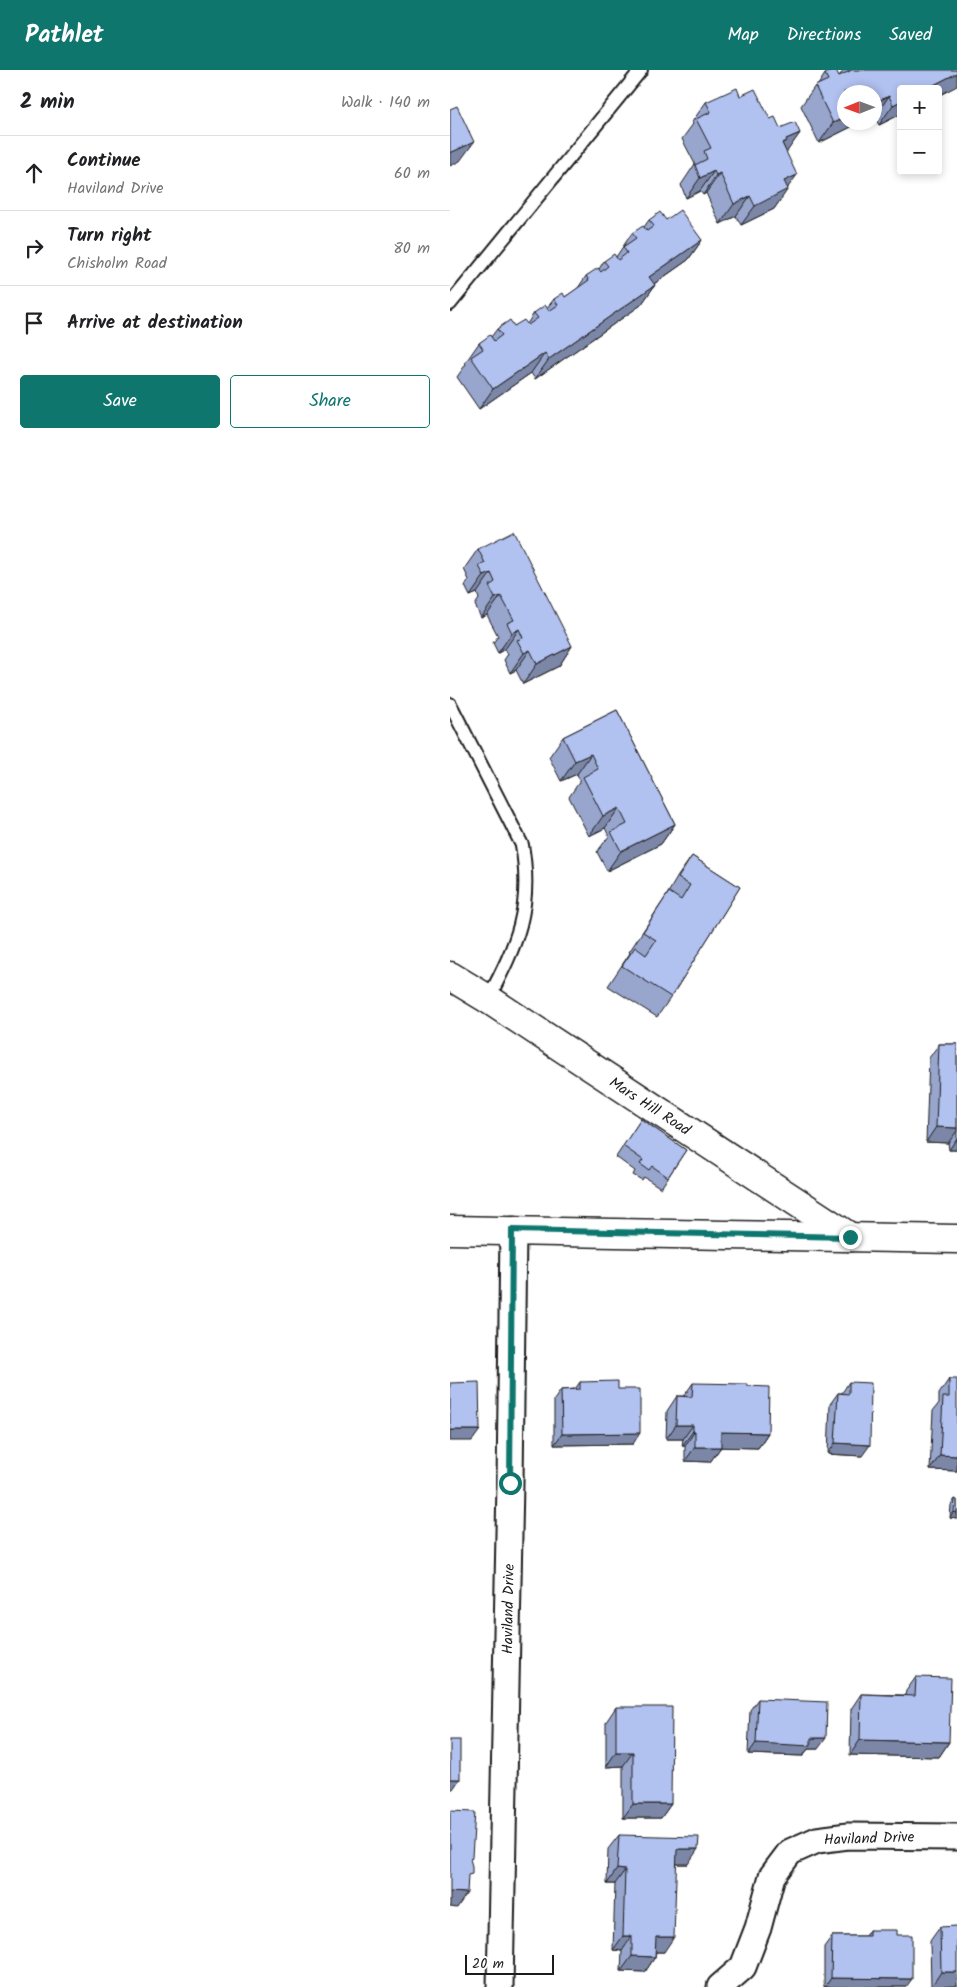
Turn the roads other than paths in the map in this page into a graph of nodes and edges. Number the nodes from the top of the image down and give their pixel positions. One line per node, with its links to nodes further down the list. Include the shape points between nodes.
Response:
1 (641, 70): 2 (lane)
2 (450, 304)
3 (450, 704): 5 (lane, via 522,845 526,870 526,899 519,933)
4 (450, 976): 5 (main road, Mars Hill Road)
5 (488, 998): 8 (main road, Mars Hill Road)
6 (450, 1230): 7 (main road)
7 (512, 1230): 8 (main road); 11 (street, Haviland Drive)
8 (850, 1237): 9 (main road)
9 (957, 1239)
10 (957, 1837): 12 (street, Haviland Drive, via 848,1836 817,1840 790,1852 772,1876 758,1928 743,1966)
11 (500, 1987)
12 (720, 1987)

